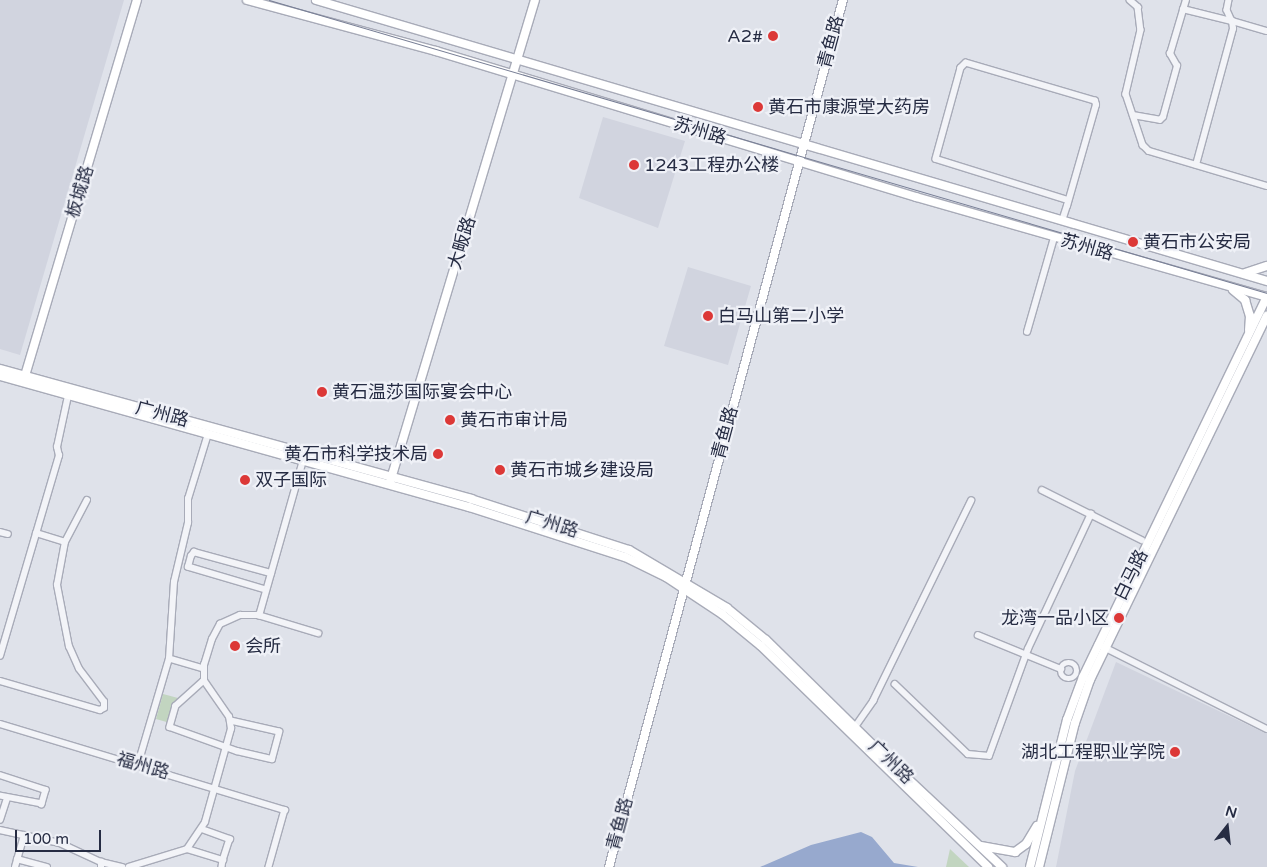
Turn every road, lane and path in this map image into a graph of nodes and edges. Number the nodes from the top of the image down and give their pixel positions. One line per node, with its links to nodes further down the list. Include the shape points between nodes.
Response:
1 (137, 0): 33 (main road, 板城路)
2 (247, 0): 13 (main road, 苏州路)
3 (316, 0): 12 (main road, 苏州路)
4 (535, 0): 12 (main road, 大畈路)
5 (843, 0): 15 (main road, 青鱼路)
6 (1130, 0): 14 (street, via 1138,7 1142,30 1126,94)
7 (1186, 0): 9 (street)
8 (1229, 0): 10 (street, via 1226,10)
9 (1183, 9): 10 (street); 14 (street, via 1170,54 1177,66 1164,116 1160,120)
10 (1232, 21): 11 (street); 17 (street, via 1234,29)
11 (1267, 31)
12 (517, 61): 13 (main road, 大畈路); 15 (main road, 苏州路)
13 (512, 74): 16 (main road, 苏州路); 37 (main road, 大畈路)
14 (1133, 114): 17 (street, via 1148,151)
15 (803, 145): 16 (main road, 青鱼路); 20 (main road, 苏州路)
16 (799, 161): 21 (main road, 苏州路); 51 (main road, 青鱼路)
17 (1196, 165): 18 (street)
18 (1267, 186)
19 (1068, 200): 19 (street, via 1095,101 966,63 961,68 936,159); 20 (street)
20 (1062, 221): 23 (main road, 苏州路)
21 (1054, 238): 25 (main road, 苏州路); 29 (street)
22 (1267, 266): 23 (main road, via 1256,272)
23 (1238, 274): 24 (main road, 苏州路)
24 (1267, 281)
25 (1230, 288): 26 (main road, 苏州路); 30 (main road, via 1245,300 1250,316)
26 (1267, 297): 30 (main road, 白马路)
27 (1267, 316): 30 (main road, 白马路)
28 (1267, 325): 30 (main road)
29 (1026, 332)
30 (1250, 341): 56 (main road, 白马路)
31 (0, 369): 33 (main road, 广州路)
32 (0, 376): 33 (main road, 广州路)
33 (24, 380): 34 (main road, 广州路); 37 (main road, 广州路)
34 (68, 396): 35 (main road, 广州路); 44 (street, via 57,447 59,456)
35 (208, 434): 36 (main road, 广州路); 48 (street, via 188,499 188,523)
36 (303, 461): 38 (main road, 广州路); 50 (street)
37 (391, 477): 38 (main road, 大畈路); 51 (main road, 广州路, via 578,531 629,550)
38 (389, 486): 51 (main road, 广州路, via 575,538 626,557)
39 (1042, 490): 42 (street)
40 (88, 500): 47 (street)
41 (971, 501): 67 (street, via 873,701)
42 (1091, 514): 46 (street); 57 (street)
43 (0, 532): 45 (street)
44 (36, 533): 47 (street); 58 (street)
45 (8, 534)
46 (1142, 540)
47 (65, 542): 62 (street, via 57,585 69,647 79,669 104,702 104,708 100,710)
48 (177, 564): 49 (street); 59 (street)
49 (188, 567): 50 (street, via 194,552); 52 (street)
50 (271, 573): 52 (street)
51 (684, 585): 67 (main road, 广州路, via 727,608 766,640); 91 (main road, 青鱼路); 92 (main road, 广州路, via 774,658)
52 (266, 590): 53 (street)
53 (259, 616): 54 (street); 60 (street, via 240,614 220,624 212,639)
54 (318, 633)
55 (978, 635): 57 (street)
56 (1101, 646): 68 (street); 76 (main road, 白马路, via 1067,720); 95 (main road, 白马路, via 1074,723)
57 (1026, 655): 61 (street); 64 (street, via 988,756 968,754)
58 (0, 656)
59 (169, 659): 60 (street); 70 (street)
60 (204, 669): 63 (street)
61 (1061, 669): 61 (street, via 1068,663 1079,667 1072,681 1063,677)
62 (0, 681)
63 (204, 681): 65 (street); 69 (street, via 176,706 170,727)
64 (895, 684)
65 (231, 721): 69 (street); 69 (street, via 280,734 271,760)
66 (0, 724): 70 (street, 福州路)
67 (855, 726): 80 (main road, 广州路)
68 (1267, 728)
69 (227, 748): 72 (street)
70 (138, 764): 72 (street, 福州路)
71 (0, 775): 74 (street, via 46,790 42,804)
72 (216, 787): 77 (street); 90 (street, 福州路, via 286,810)
73 (0, 796): 74 (street)
74 (7, 798): 75 (street)
75 (0, 820)
76 (1040, 820): 80 (main road, via 1026,844 1014,852); 94 (main road, 白马路)
77 (202, 829): 81 (street); 83 (street, via 230,839)
78 (0, 830): 79 (street)
79 (24, 835): 82 (street); 84 (street, via 60,843)
80 (980, 846): 93 (main road, 广州路)
81 (187, 848): 83 (street); 88 (street)
82 (17, 859): 85 (street); 86 (street)
83 (223, 860): 89 (street)
84 (101, 864): 87 (street)
85 (15, 867)
86 (47, 867)
87 (122, 867)
88 (129, 867)
89 (222, 867)
90 (269, 867)
91 (609, 867)
92 (988, 867)
93 (1002, 867)
94 (1030, 867)
95 (1039, 867)

